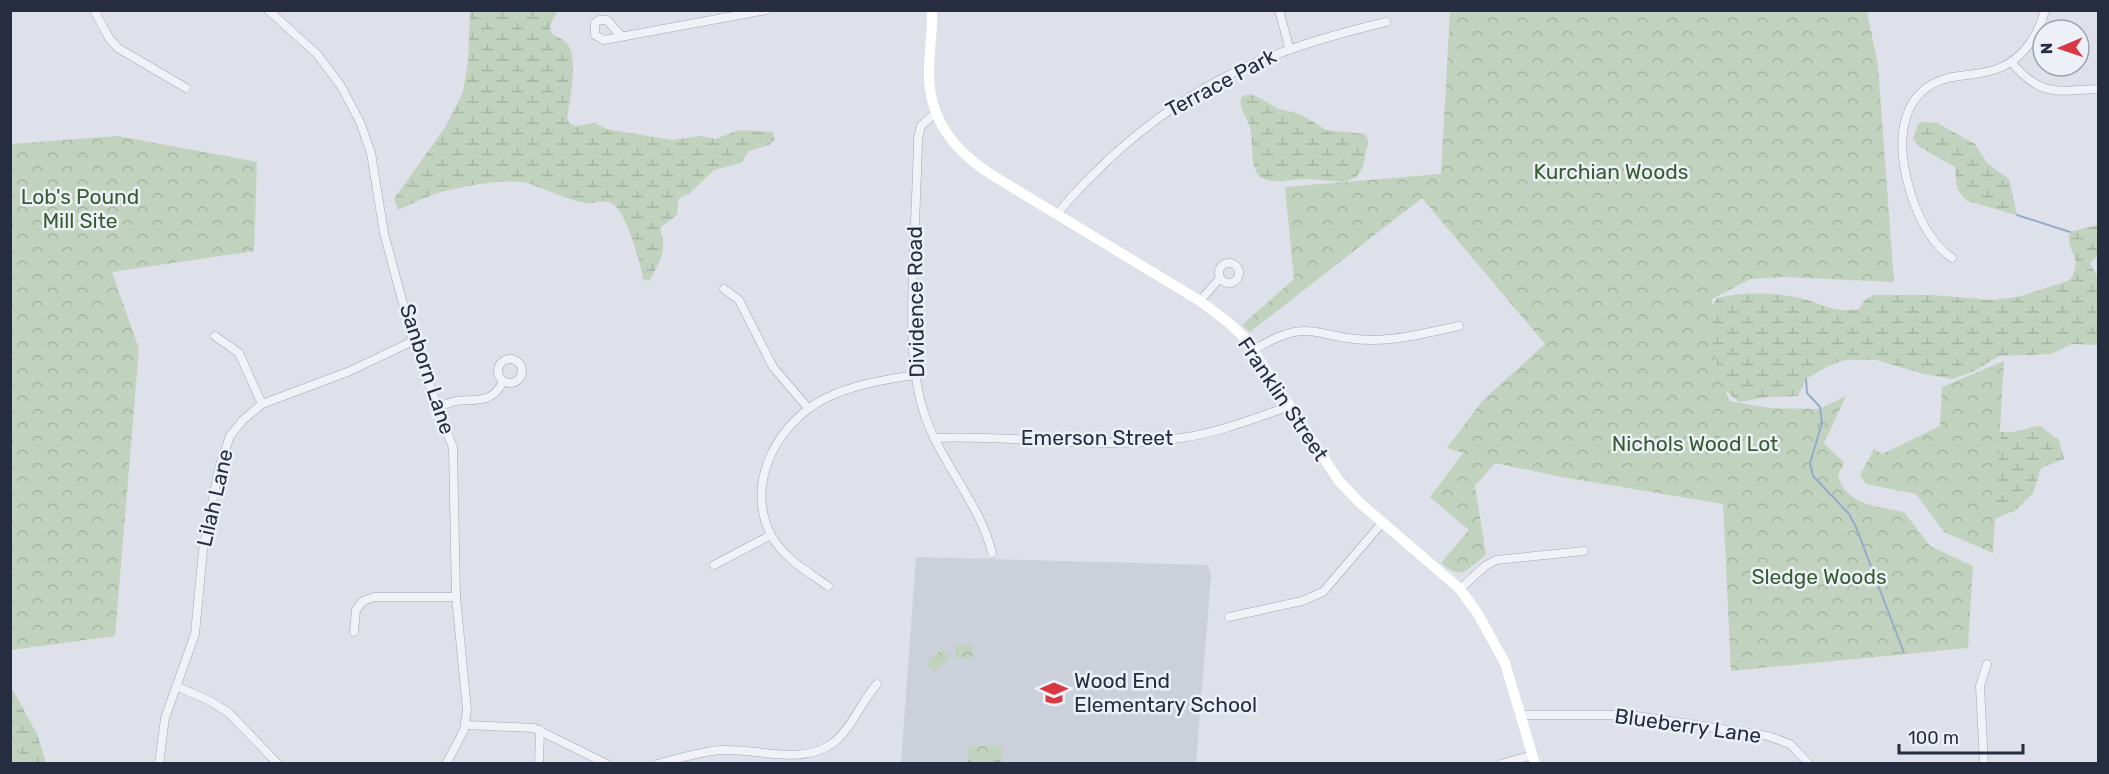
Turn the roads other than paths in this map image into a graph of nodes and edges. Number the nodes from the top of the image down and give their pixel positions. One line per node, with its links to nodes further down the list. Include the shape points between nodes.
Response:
1 (94, 10): 11 (street, via 118,48)
2 (268, 10): 21 (street, Sanborn Lane, via 317,54 347,95 360,122 371,153 384,233)
3 (766, 10): 8 (street)
4 (932, 10): 13 (main road, Franklin Street, via 929,79)
5 (1279, 10): 9 (street)
6 (2045, 10): 10 (street, via 2034,36)
7 (1386, 22): 9 (street, Terrace Park)
8 (621, 36)
9 (1289, 47): 14 (street, Terrace Park, via 1210,84 1158,117 1087,181)
10 (2011, 62): 12 (street, via 2029,82 2043,89); 15 (street, via 1992,71 1933,84 1916,99 1902,129 1902,156 1916,208 1935,242)
11 (186, 88)
12 (2098, 89)
13 (935, 113): 14 (main road, Franklin Street, via 951,141 969,160); 23 (street, Dividence Road, via 921,126 918,139)
14 (1057, 215): 18 (main road, Franklin Street)
15 (1952, 258)
16 (1220, 278): 18 (street)
17 (724, 289): 28 (street, via 739,300 771,363)
18 (1200, 301): 22 (main road, Franklin Street, via 1229,323)
19 (1459, 326): 22 (street, via 1374,340 1298,330)
20 (214, 336): 25 (street, via 239,353)
21 (413, 341): 25 (street, Lilah Lane, via 350,371); 27 (street, Sanborn Lane)
22 (1254, 350): 26 (main road, Franklin Street)
23 (914, 375): 28 (street, via 848,388); 29 (street, Dividence Road)
24 (503, 381): 27 (street, via 486,400 456,401)
25 (262, 404): 42 (street, Lilah Lane, via 238,424 223,453 203,550 196,625)
26 (1290, 406): 29 (street, Emerson Street, via 1212,432 1168,440); 30 (main road, Franklin Street, via 1339,481)
27 (438, 407): 37 (street, Sanborn Lane, via 453,448)
28 (808, 408): 31 (street, via 780,438 766,466 762,501)
29 (934, 438): 33 (street, Dividence Road, via 985,531)
30 (1382, 523): 36 (main road, Franklin Street); 38 (street, via 1323,592 1302,601)
31 (771, 535): 34 (street); 35 (street, via 797,564)
32 (1584, 551): 36 (street, via 1496,560)
33 (992, 553)
34 (714, 565)
35 (828, 586)
36 (1460, 589): 43 (main road, Franklin Street, via 1495,642)
37 (456, 597): 39 (street, via 371,598 357,608); 44 (street, Sanborn Lane, via 466,696)
38 (1229, 617)
39 (354, 632)
40 (1987, 664): 55 (street, via 1980,686)
41 (877, 684): 52 (street, via 840,736 818,751 796,755 719,750)
42 (176, 686): 47 (street, Lilah Lane, via 162,730); 48 (street, via 229,713)
43 (1521, 715): 46 (main road, Franklin Street); 54 (street, Blueberry Lane, via 1630,715 1768,736 1790,744)
44 (465, 725): 45 (street); 49 (street, Sanborn Lane)
45 (540, 730): 50 (street); 51 (street)
46 (1534, 760): 53 (street)
47 (159, 764)
48 (278, 764)
49 (446, 764)
50 (539, 764)
51 (607, 764)
52 (658, 764)
53 (1501, 764)
54 (1809, 764)
55 (1984, 764)

